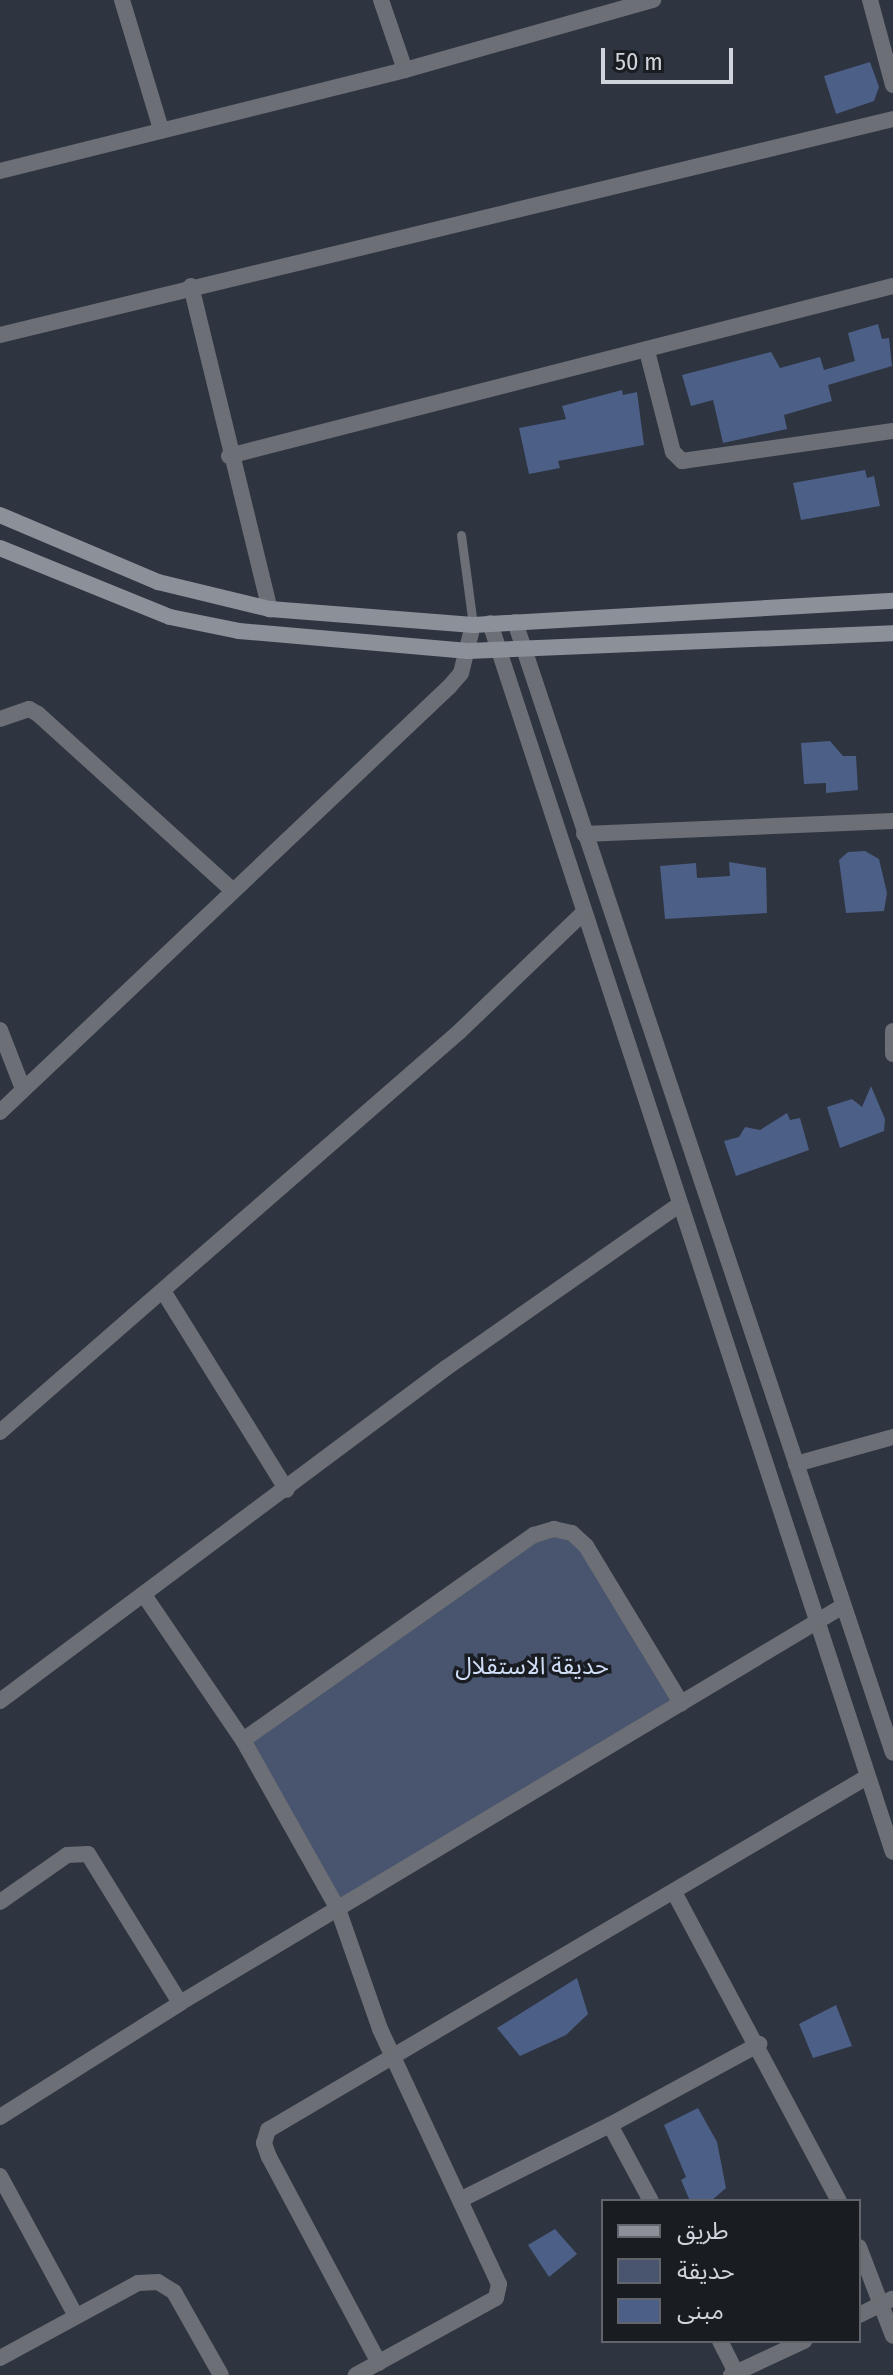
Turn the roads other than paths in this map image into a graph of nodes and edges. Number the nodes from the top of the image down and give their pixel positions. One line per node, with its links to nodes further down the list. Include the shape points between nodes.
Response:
1 (122, 0): 8 (street)
2 (381, 0): 5 (street)
3 (651, 0): 5 (street)
4 (870, 0): 6 (street)
5 (405, 70): 8 (street)
6 (893, 85)
7 (893, 119): 10 (street)
8 (161, 129): 9 (street)
9 (0, 171)
10 (191, 286): 12 (street); 15 (street)
11 (893, 286): 13 (street)
12 (0, 335)
13 (647, 351): 14 (street, via 673,452 682,461); 15 (street)
14 (893, 431)
15 (229, 456): 20 (street)
16 (0, 515): 20 (main road, via 158,582)
17 (461, 535): 22 (lane)
18 (0, 548): 26 (main road, via 134,604 209,626)
19 (893, 601): 21 (main road)
20 (270, 609): 22 (main road)
21 (515, 622): 22 (main road); 24 (street)
22 (482, 624): 25 (street); 26 (street)
23 (893, 633): 24 (main road)
24 (523, 649): 25 (main road); 29 (street)
25 (499, 650): 26 (main road); 31 (street)
26 (468, 651): 30 (street, via 461,673 430,707)
27 (0, 719): 30 (street, via 18,711 38,714)
28 (893, 821): 29 (street)
29 (584, 834): 41 (street)
30 (232, 890): 35 (street)
31 (584, 912): 37 (street); 38 (street, via 460,1031)
32 (0, 1030): 35 (street)
33 (893, 1031): 34 (street)
34 (893, 1054)
35 (23, 1089): 36 (street)
36 (0, 1112)
37 (679, 1205): 42 (street, via 446,1368); 45 (street)
38 (163, 1291): 39 (street); 42 (street)
39 (0, 1432)
40 (893, 1437): 41 (street)
41 (796, 1464): 44 (street)
42 (287, 1490): 43 (street)
43 (144, 1595): 46 (street); 48 (street)
44 (843, 1606): 45 (street); 49 (street)
45 (815, 1619): 47 (street); 50 (street)
46 (0, 1701)
47 (681, 1703): 48 (street, via 586,1546 572,1533 554,1529 534,1535); 54 (street)
48 (243, 1740): 54 (street)
49 (893, 1753)
50 (867, 1777): 51 (street); 52 (street)
51 (893, 1852)
52 (675, 1894): 56 (street); 57 (street)
53 (0, 1902): 55 (street, via 67,1855 88,1854)
54 (338, 1909): 55 (street); 57 (street)
55 (180, 2003): 58 (street)
56 (759, 2044): 59 (street); 63 (street)
57 (392, 2056): 61 (street); 72 (street, via 277,2122 264,2143)
58 (0, 2117)
59 (610, 2125): 61 (street); 62 (street)
60 (0, 2176): 67 (street)
61 (462, 2199): 72 (street, via 500,2293)
62 (650, 2199)
63 (838, 2199)
64 (861, 2251): 65 (street)
65 (888, 2301): 66 (street); 68 (street)
66 (861, 2314)
67 (76, 2316): 71 (street); 74 (street, via 138,2283 167,2286)
68 (893, 2336)
69 (721, 2343): 73 (street)
70 (800, 2343): 73 (street)
71 (0, 2358)
72 (379, 2363): 75 (street)
73 (734, 2374)
74 (221, 2375)
75 (356, 2375)

